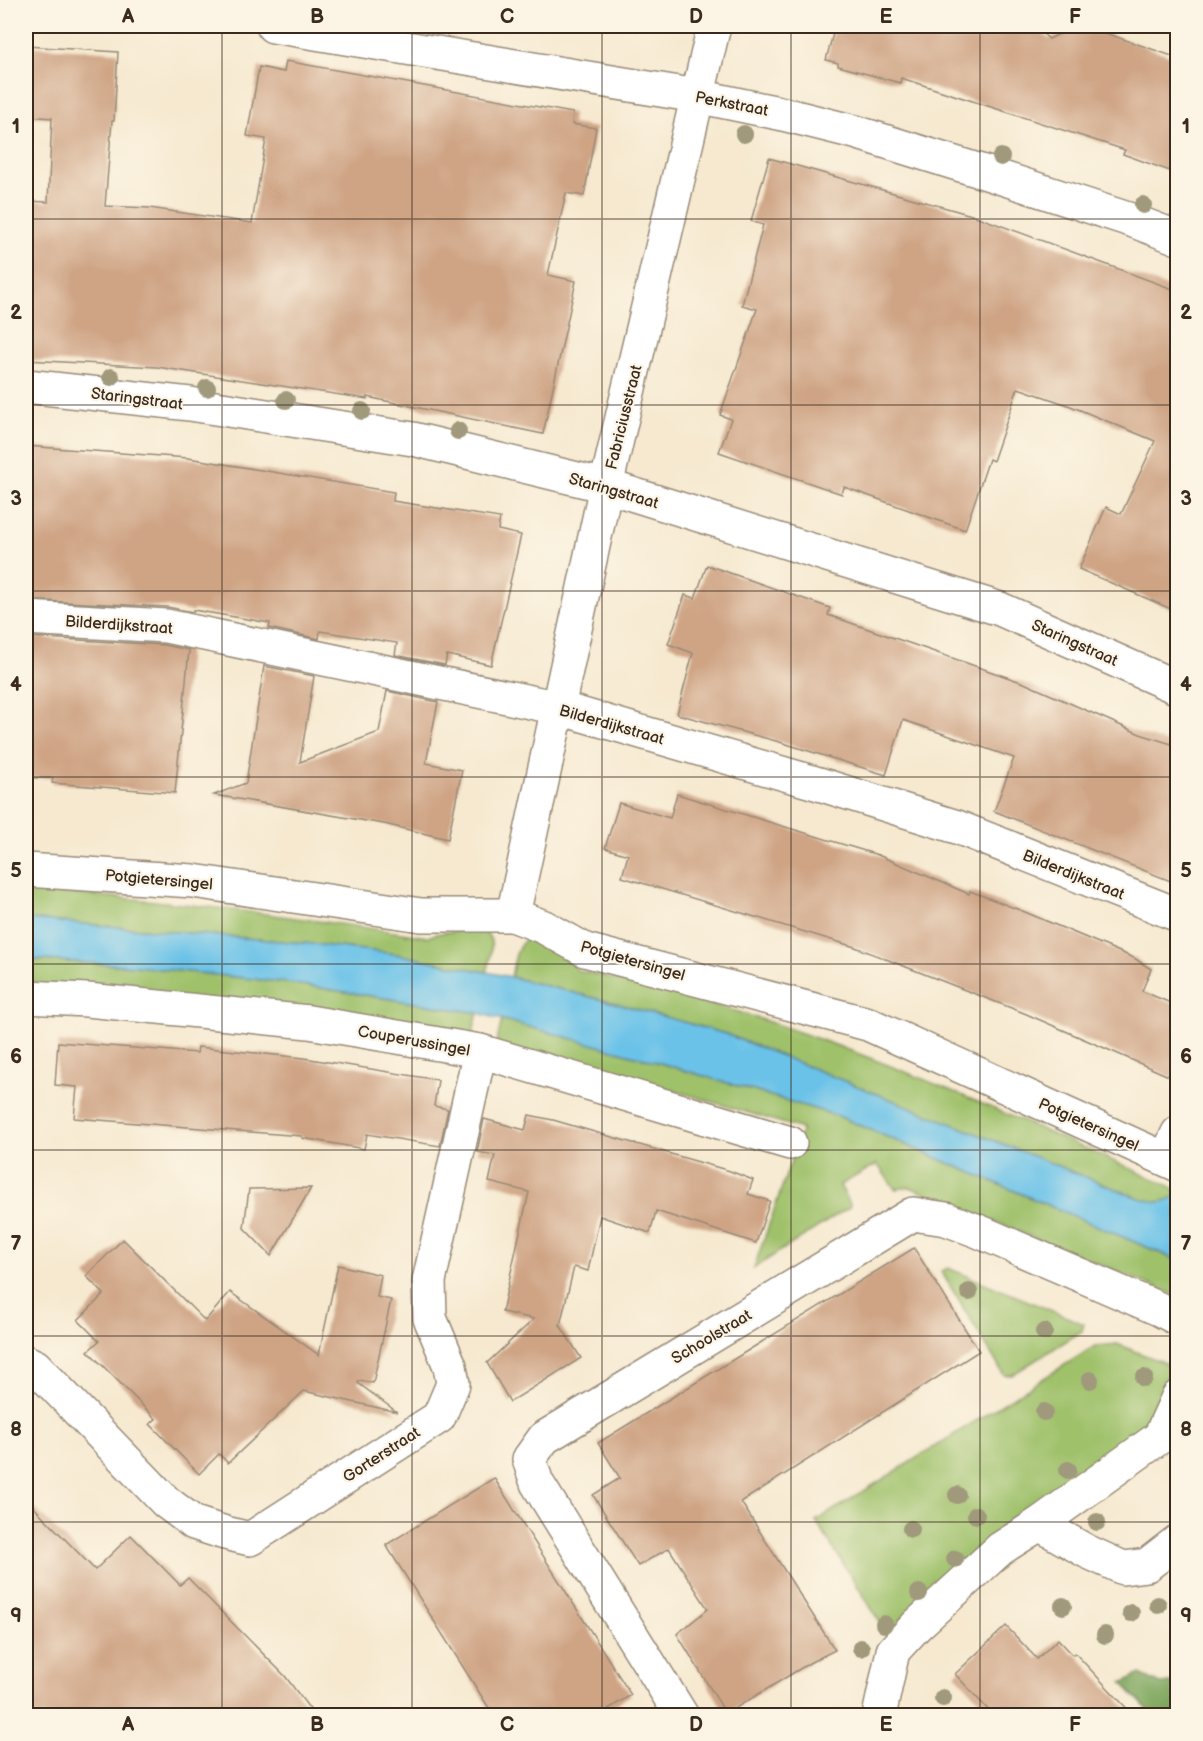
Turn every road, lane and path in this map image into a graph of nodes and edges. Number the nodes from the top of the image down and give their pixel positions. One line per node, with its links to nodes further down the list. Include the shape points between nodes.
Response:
1 (273, 26): 3 (street, Perkstraat)
2 (714, 26): 3 (street, Fabriciusstraat)
3 (697, 96): 4 (street, Perkstraat, via 855,132); 6 (street, Fabriciusstraat)
4 (1178, 238)
5 (26, 386): 6 (street, Staringstraat, via 190,404 413,439)
6 (606, 486): 8 (street, Staringstraat, via 1000,609); 9 (street, Fabriciusstraat)
7 (26, 618): 9 (street, Bilderdijkstraat, via 166,626)
8 (1178, 688)
9 (559, 708): 11 (street, Fabriciusstraat); 12 (street, Bilderdijkstraat, via 957,827)
10 (26, 870): 11 (street, Potgietersingel, via 193,881 421,915)
11 (513, 915): 16 (street, Potgietersingel, via 585,950 868,1024)
12 (1178, 915)
13 (26, 998): 14 (street, Couperussingel, via 87,1000 309,1022)
14 (480, 1051): 15 (street, Couperussingel); 18 (street, Gorterstraat, via 429,1281 430,1318 450,1366 453,1384 439,1418 250,1539 194,1523 166,1502 35,1366)
15 (790, 1143)
16 (1174, 1152)
17 (1178, 1319): 22 (street, Schoolstraat, via 978,1231 946,1219 913,1214 544,1438 529,1459 537,1483)
18 (26, 1362)
19 (1178, 1396): 20 (street, via 1160,1437)
20 (1039, 1524): 21 (street, via 1124,1568 1147,1565); 23 (street, via 1000,1549 893,1651)
21 (1178, 1541)
22 (682, 1716)
23 (879, 1716)

